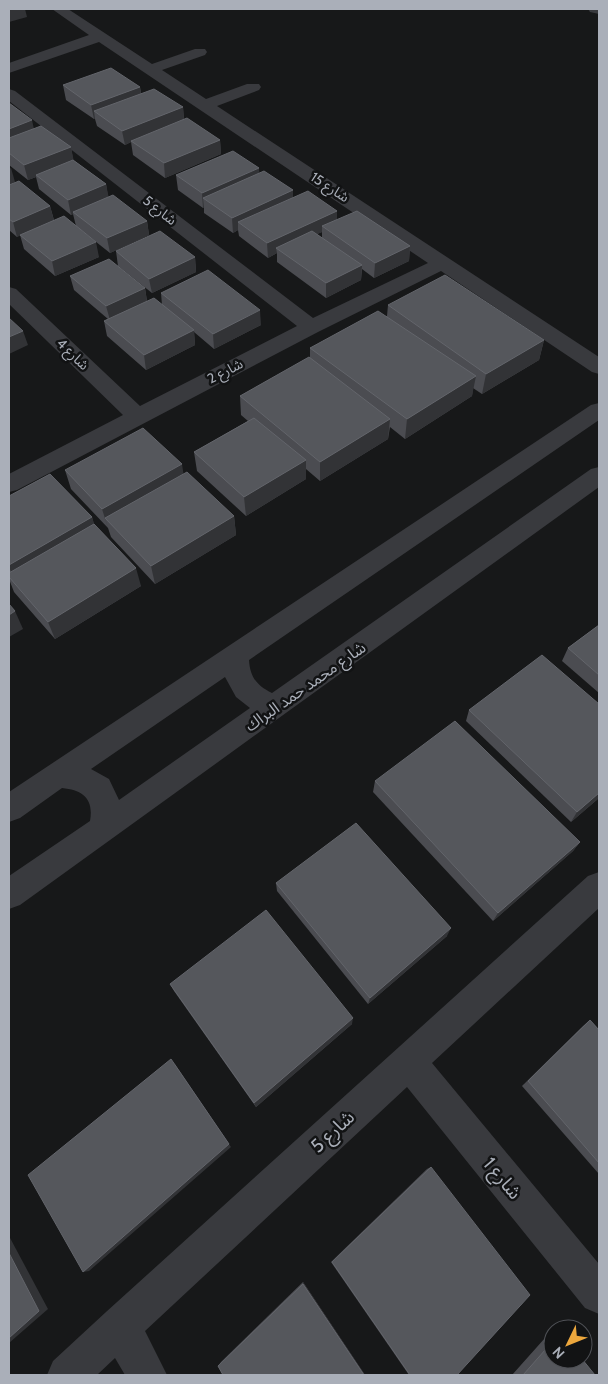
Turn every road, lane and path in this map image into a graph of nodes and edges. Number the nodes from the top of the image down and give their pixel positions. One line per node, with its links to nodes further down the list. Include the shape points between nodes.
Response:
1 (60, 9): 4 (street, شارع 15)
2 (595, 9): 3 (street)
3 (599, 10)
4 (101, 36): 6 (street); 7 (street, شارع 15)
5 (200, 52): 7 (street)
6 (9, 68)
7 (151, 69): 10 (street, شارع 15)
8 (253, 87): 10 (street)
9 (9, 94): 13 (street, شارع 5)
10 (205, 105): 11 (street, شارع 15)
11 (443, 263): 13 (street, شارع 2); 14 (street, شارع 15)
12 (9, 293): 16 (street, شارع 4)
13 (311, 327): 16 (street, شارع 2)
14 (599, 367)
15 (599, 410): 19 (street)
16 (137, 416): 17 (street, شارع 2)
17 (9, 484)
18 (593, 490): 20 (street, شارع محمد حمد البراك)
19 (236, 657): 20 (street, via 238,678 244,688 252,696); 21 (street)
20 (275, 706): 23 (street, شارع محمد حمد البراك)
21 (59, 776): 22 (street); 23 (street, via 75,775 99,789 107,815)
22 (9, 808)
23 (103, 830): 25 (street, شارع محمد حمد البراك)
24 (599, 887): 26 (street, شارع 5)
25 (9, 894)
26 (408, 1061): 27 (street, شارع 1); 28 (street, شارع 5)
27 (599, 1294)
28 (120, 1326): 29 (street, شارع 5); 30 (street)
29 (66, 1375)
30 (147, 1375)

